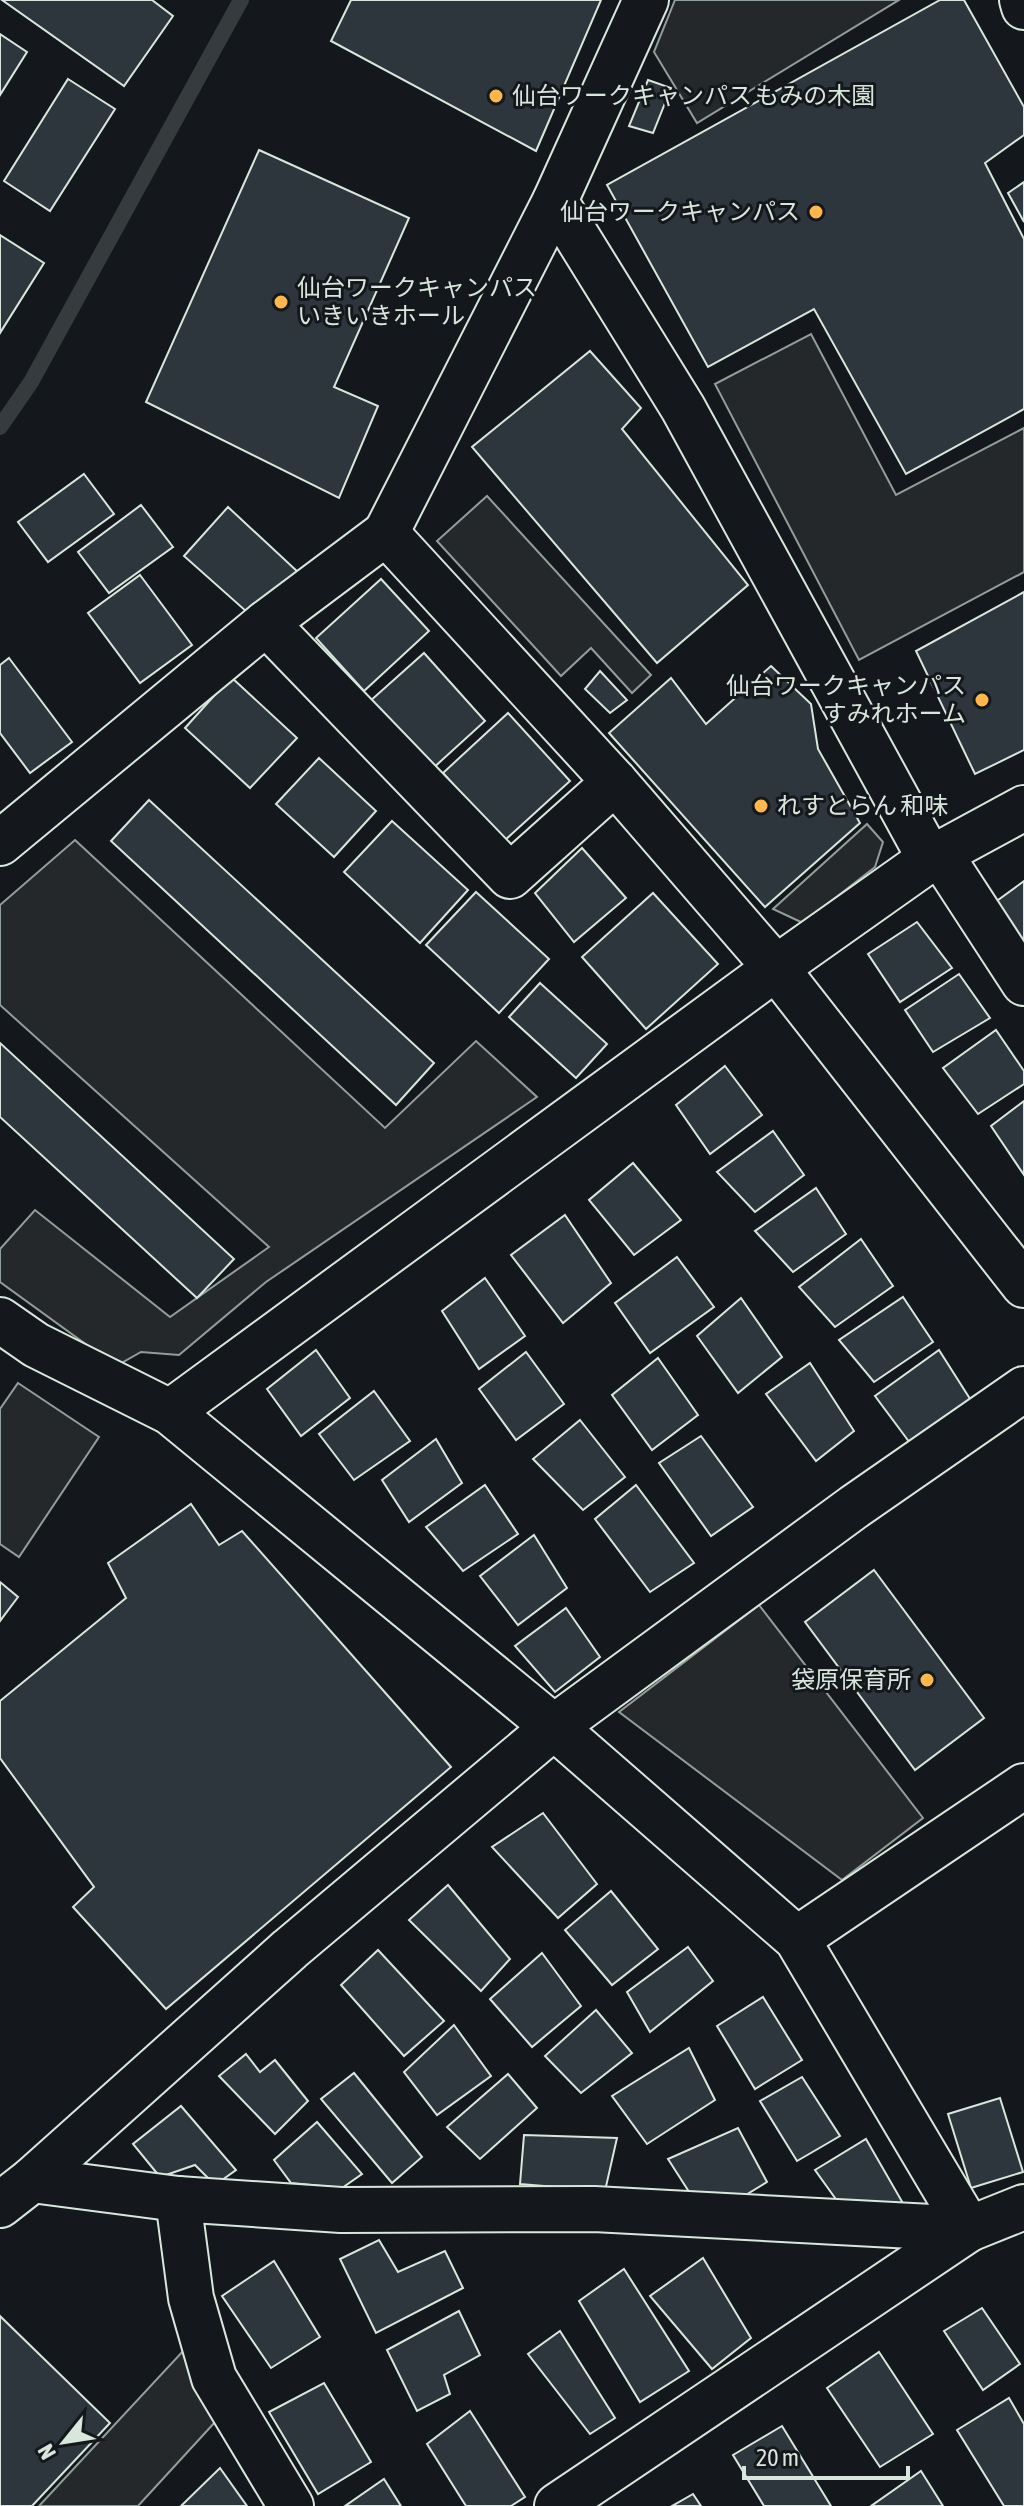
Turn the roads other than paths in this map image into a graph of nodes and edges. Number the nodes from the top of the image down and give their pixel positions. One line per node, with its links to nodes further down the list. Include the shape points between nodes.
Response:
1 (646, 0): 4 (street)
2 (1022, 0): 3 (street)
3 (1024, 7)
4 (555, 201): 5 (street); 10 (street, via 683,408)
5 (386, 533): 6 (street); 7 (street)
6 (266, 623): 7 (street, via 510,876); 9 (street)
7 (615, 782): 11 (street)
8 (1024, 808): 10 (street)
9 (0, 843)
10 (935, 856): 11 (street); 12 (street)
11 (776, 968): 13 (street); 17 (street)
12 (1024, 983)
13 (1010, 1240): 14 (street)
14 (1024, 1285)
15 (0, 1320): 17 (street, via 36,1345)
16 (1024, 1389): 18 (street)
17 (170, 1412): 18 (street)
18 (554, 1727): 20 (street); 21 (street, via 290,1949)
19 (1024, 1786): 20 (street)
20 (797, 1939): 24 (street)
21 (16, 2192): 22 (street)
22 (178, 2199): 24 (street, via 341,2210 594,2209); 25 (street, via 191,2298 214,2378)
23 (1024, 2207): 24 (street)
24 (969, 2229): 26 (street)
25 (291, 2506)
26 (557, 2506)

